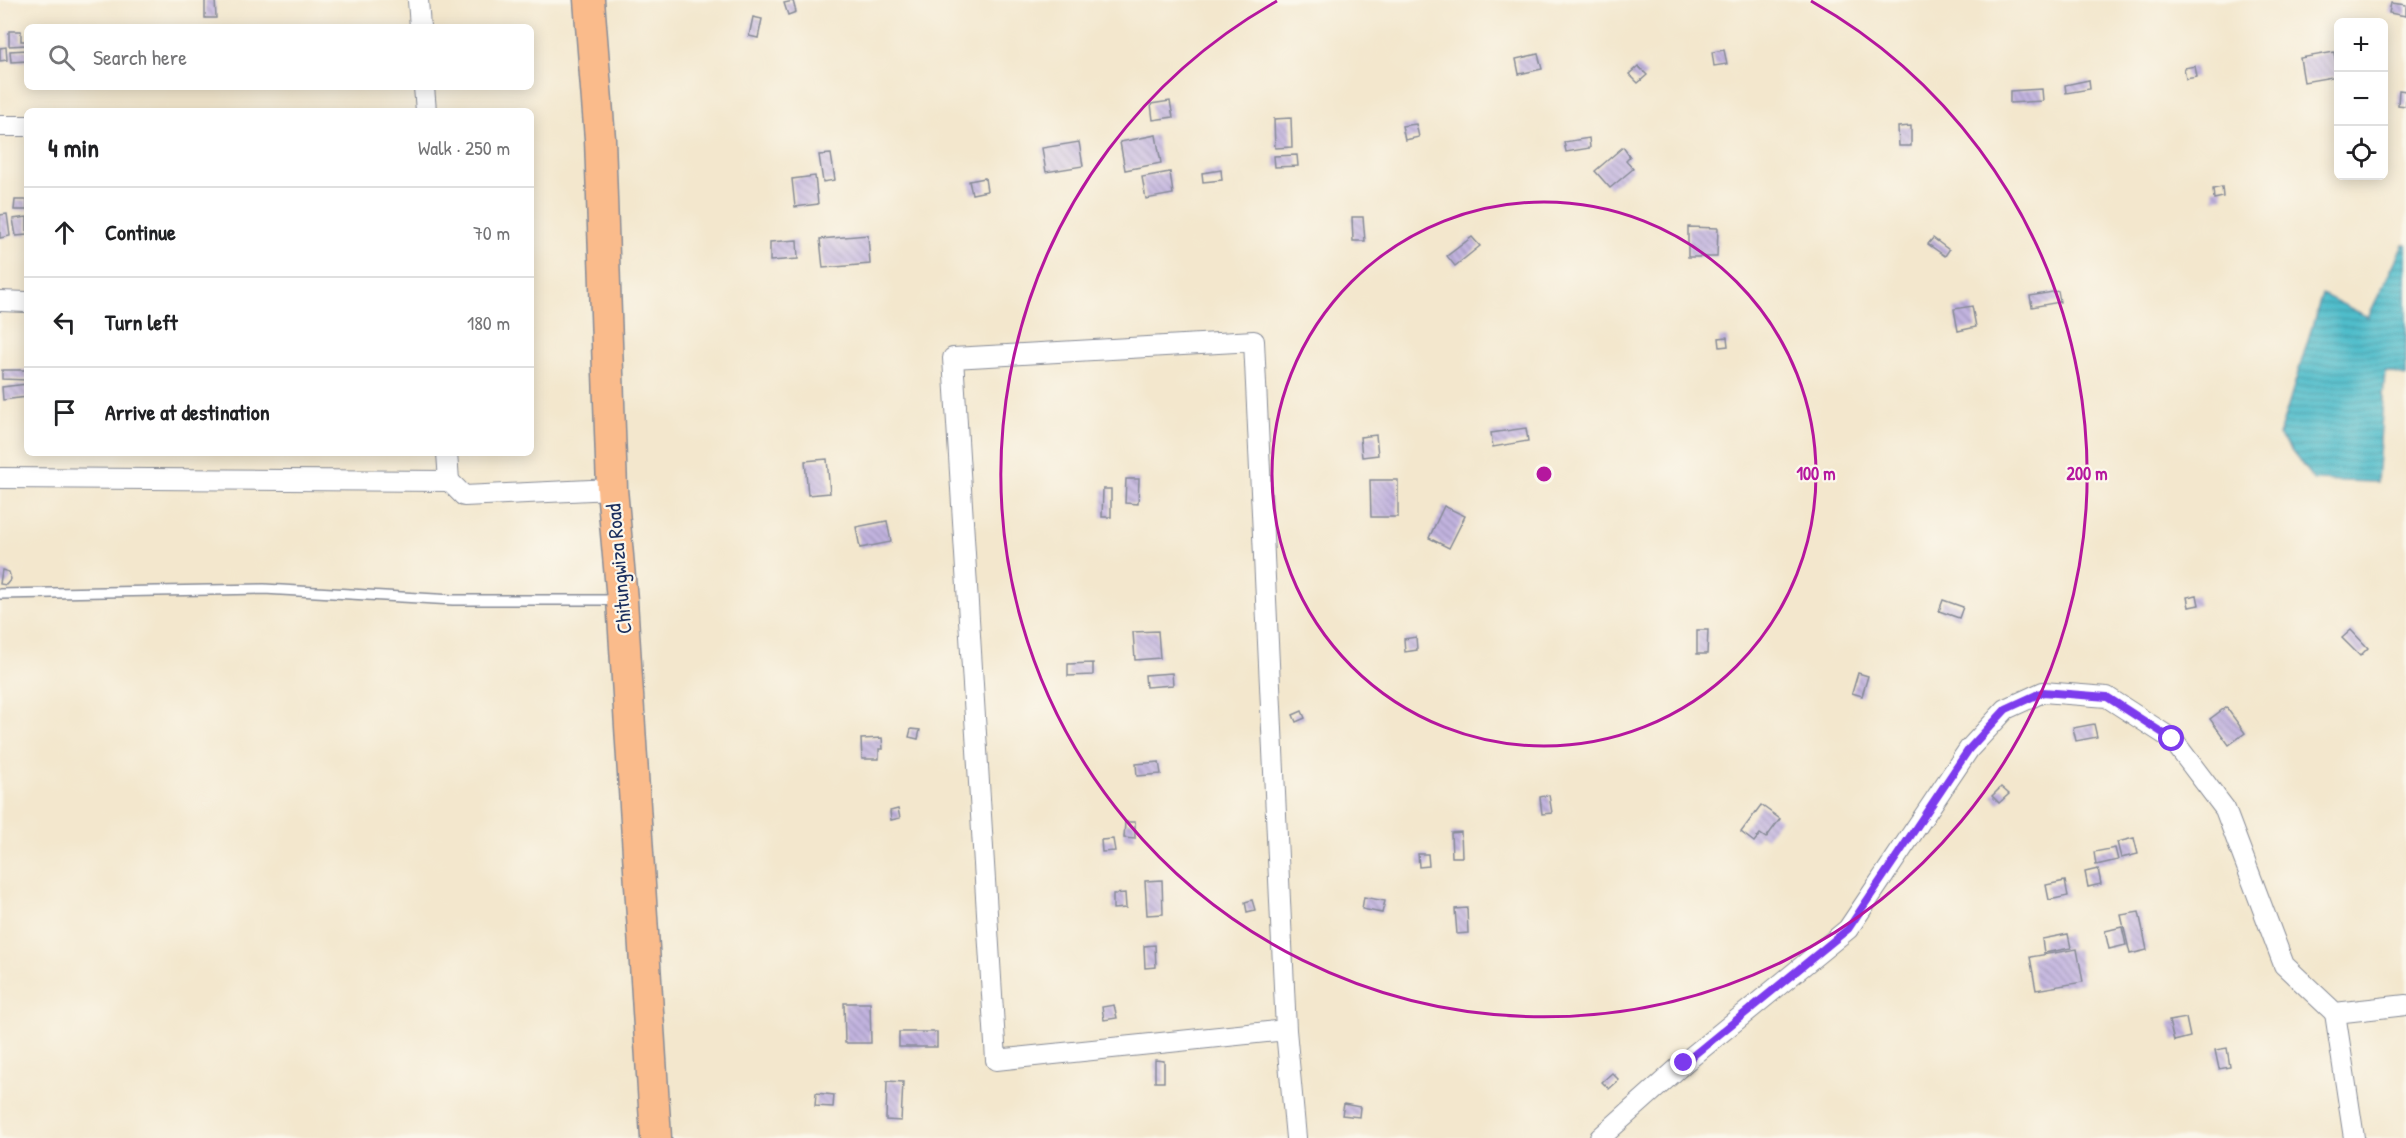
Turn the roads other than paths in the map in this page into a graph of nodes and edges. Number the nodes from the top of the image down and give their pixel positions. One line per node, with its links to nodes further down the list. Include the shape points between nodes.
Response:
1 (418, 0): 3 (street)
2 (589, 0): 13 (main road, Chitungwiza Road, via 600,139)
3 (420, 24)
4 (424, 90): 5 (street)
5 (426, 108)
6 (0, 126): 7 (street)
7 (24, 126)
8 (0, 301): 9 (street)
9 (24, 302)
10 (447, 456): 12 (street)
11 (0, 478): 12 (street)
12 (449, 482): 13 (street, via 464,496)
13 (612, 489): 15 (main road, Chitungwiza Road)
14 (0, 594): 15 (lane, via 264,590 453,600)
15 (622, 600): 19 (main road, Chitungwiza Road)
16 (2406, 1005): 17 (street)
17 (2335, 1013): 21 (street, via 2284,965 2225,809 2172,739 2107,697 2043,692 2006,709 1969,749 1848,929 1684,1063); 22 (street)
18 (1286, 1030): 18 (street, via 1254,341 953,358 996,1060); 20 (street)
19 (656, 1138)
20 (1296, 1138)
21 (1600, 1138)
22 (2354, 1138)

